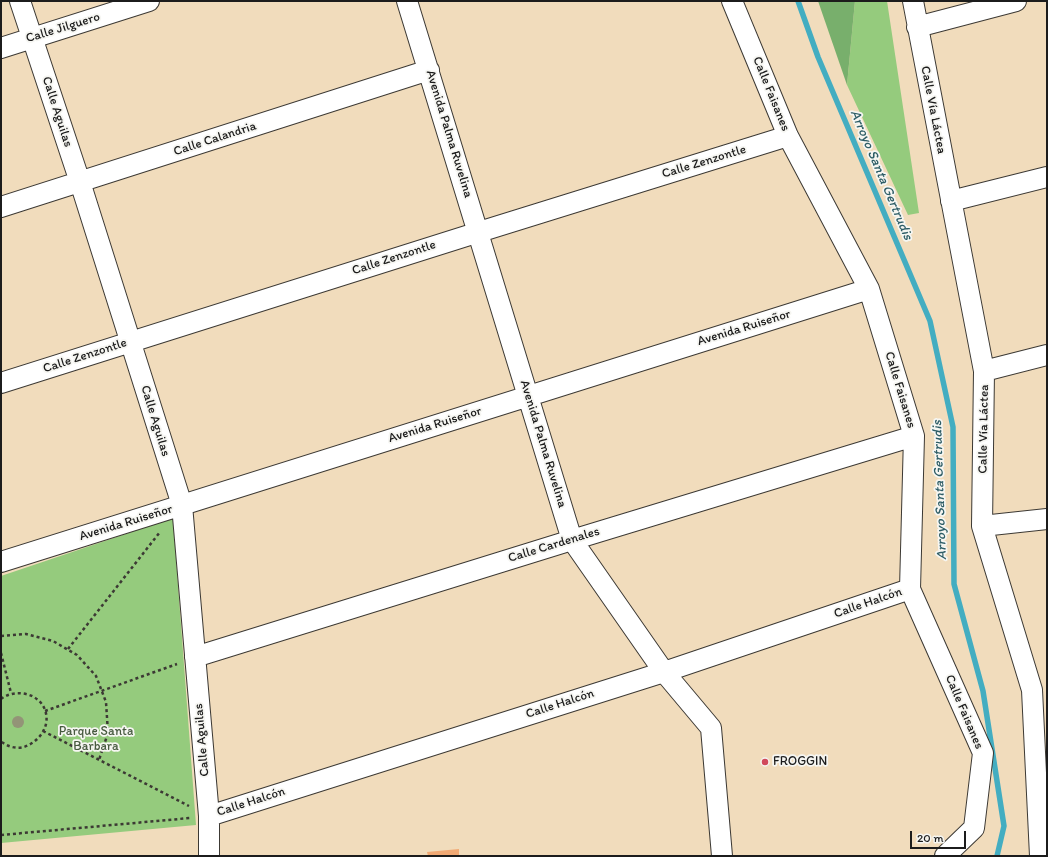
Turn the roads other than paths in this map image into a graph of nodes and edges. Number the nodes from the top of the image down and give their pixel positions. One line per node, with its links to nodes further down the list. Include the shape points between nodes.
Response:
1 (20, 1): 8 (street, Calle Aguilas)
2 (149, 1): 8 (street, Calle Jilguero)
3 (407, 1): 10 (street, Avenida Palma Ruvelina)
4 (732, 1): 11 (street, Calle Faisanes)
5 (913, 1): 7 (street, Calle Vía Láctea)
6 (1016, 1): 7 (street)
7 (917, 27): 14 (street, Calle Vía Láctea)
8 (32, 38): 9 (street, Calle Jilguero); 13 (street, Calle Aguilas)
9 (1, 48)
10 (429, 70): 13 (street, Calle Calandria); 16 (street, Avenida Palma Ruvelina)
11 (788, 136): 16 (street, Calle Zenzontle); 17 (street, Calle Faisanes)
12 (1047, 177): 14 (street)
13 (80, 182): 15 (street, Calle Calandria); 18 (street, Calle Aguilas)
14 (951, 201): 20 (street, Calle Vía Láctea)
15 (1, 207)
16 (479, 232): 18 (street, Calle Zenzontle); 22 (street, Avenida Palma Ruvelina)
17 (869, 289): 22 (street, Avenida Ruiseñor); 23 (street, Calle Faisanes)
18 (130, 342): 21 (street, Calle Zenzontle); 24 (street, Calle Aguilas)
19 (1047, 355): 20 (street)
20 (984, 371): 26 (street, Calle Vía Láctea)
21 (1, 383)
22 (528, 396): 24 (street, Avenida Ruiseñor); 27 (street, Avenida Palma Ruvelina)
23 (914, 436): 27 (street, Calle Cardenales); 29 (street, Calle Faisanes)
24 (182, 505): 28 (street, Avenida Ruiseñor); 30 (street, Calle Aguilas)
25 (1047, 519): 26 (street)
26 (982, 526): 32 (street, Calle Vía Láctea)
27 (572, 540): 30 (street, Calle Cardenales); 31 (street, Avenida Palma Ruvelina)
28 (1, 562)
29 (910, 589): 31 (street, Calle Halcón); 36 (street, Calle Faisanes, via 983,753 974,828)
30 (195, 657): 33 (street, Calle Aguilas)
31 (664, 672): 33 (street, Calle Halcón); 35 (street, Avenida Palma Ruvelina, via 711,728)
32 (1039, 690): 37 (street, Calle Vía Láctea)
33 (208, 816): 34 (street, Calle Aguilas)
34 (209, 856)
35 (722, 856)
36 (945, 856)
37 (1040, 856)

